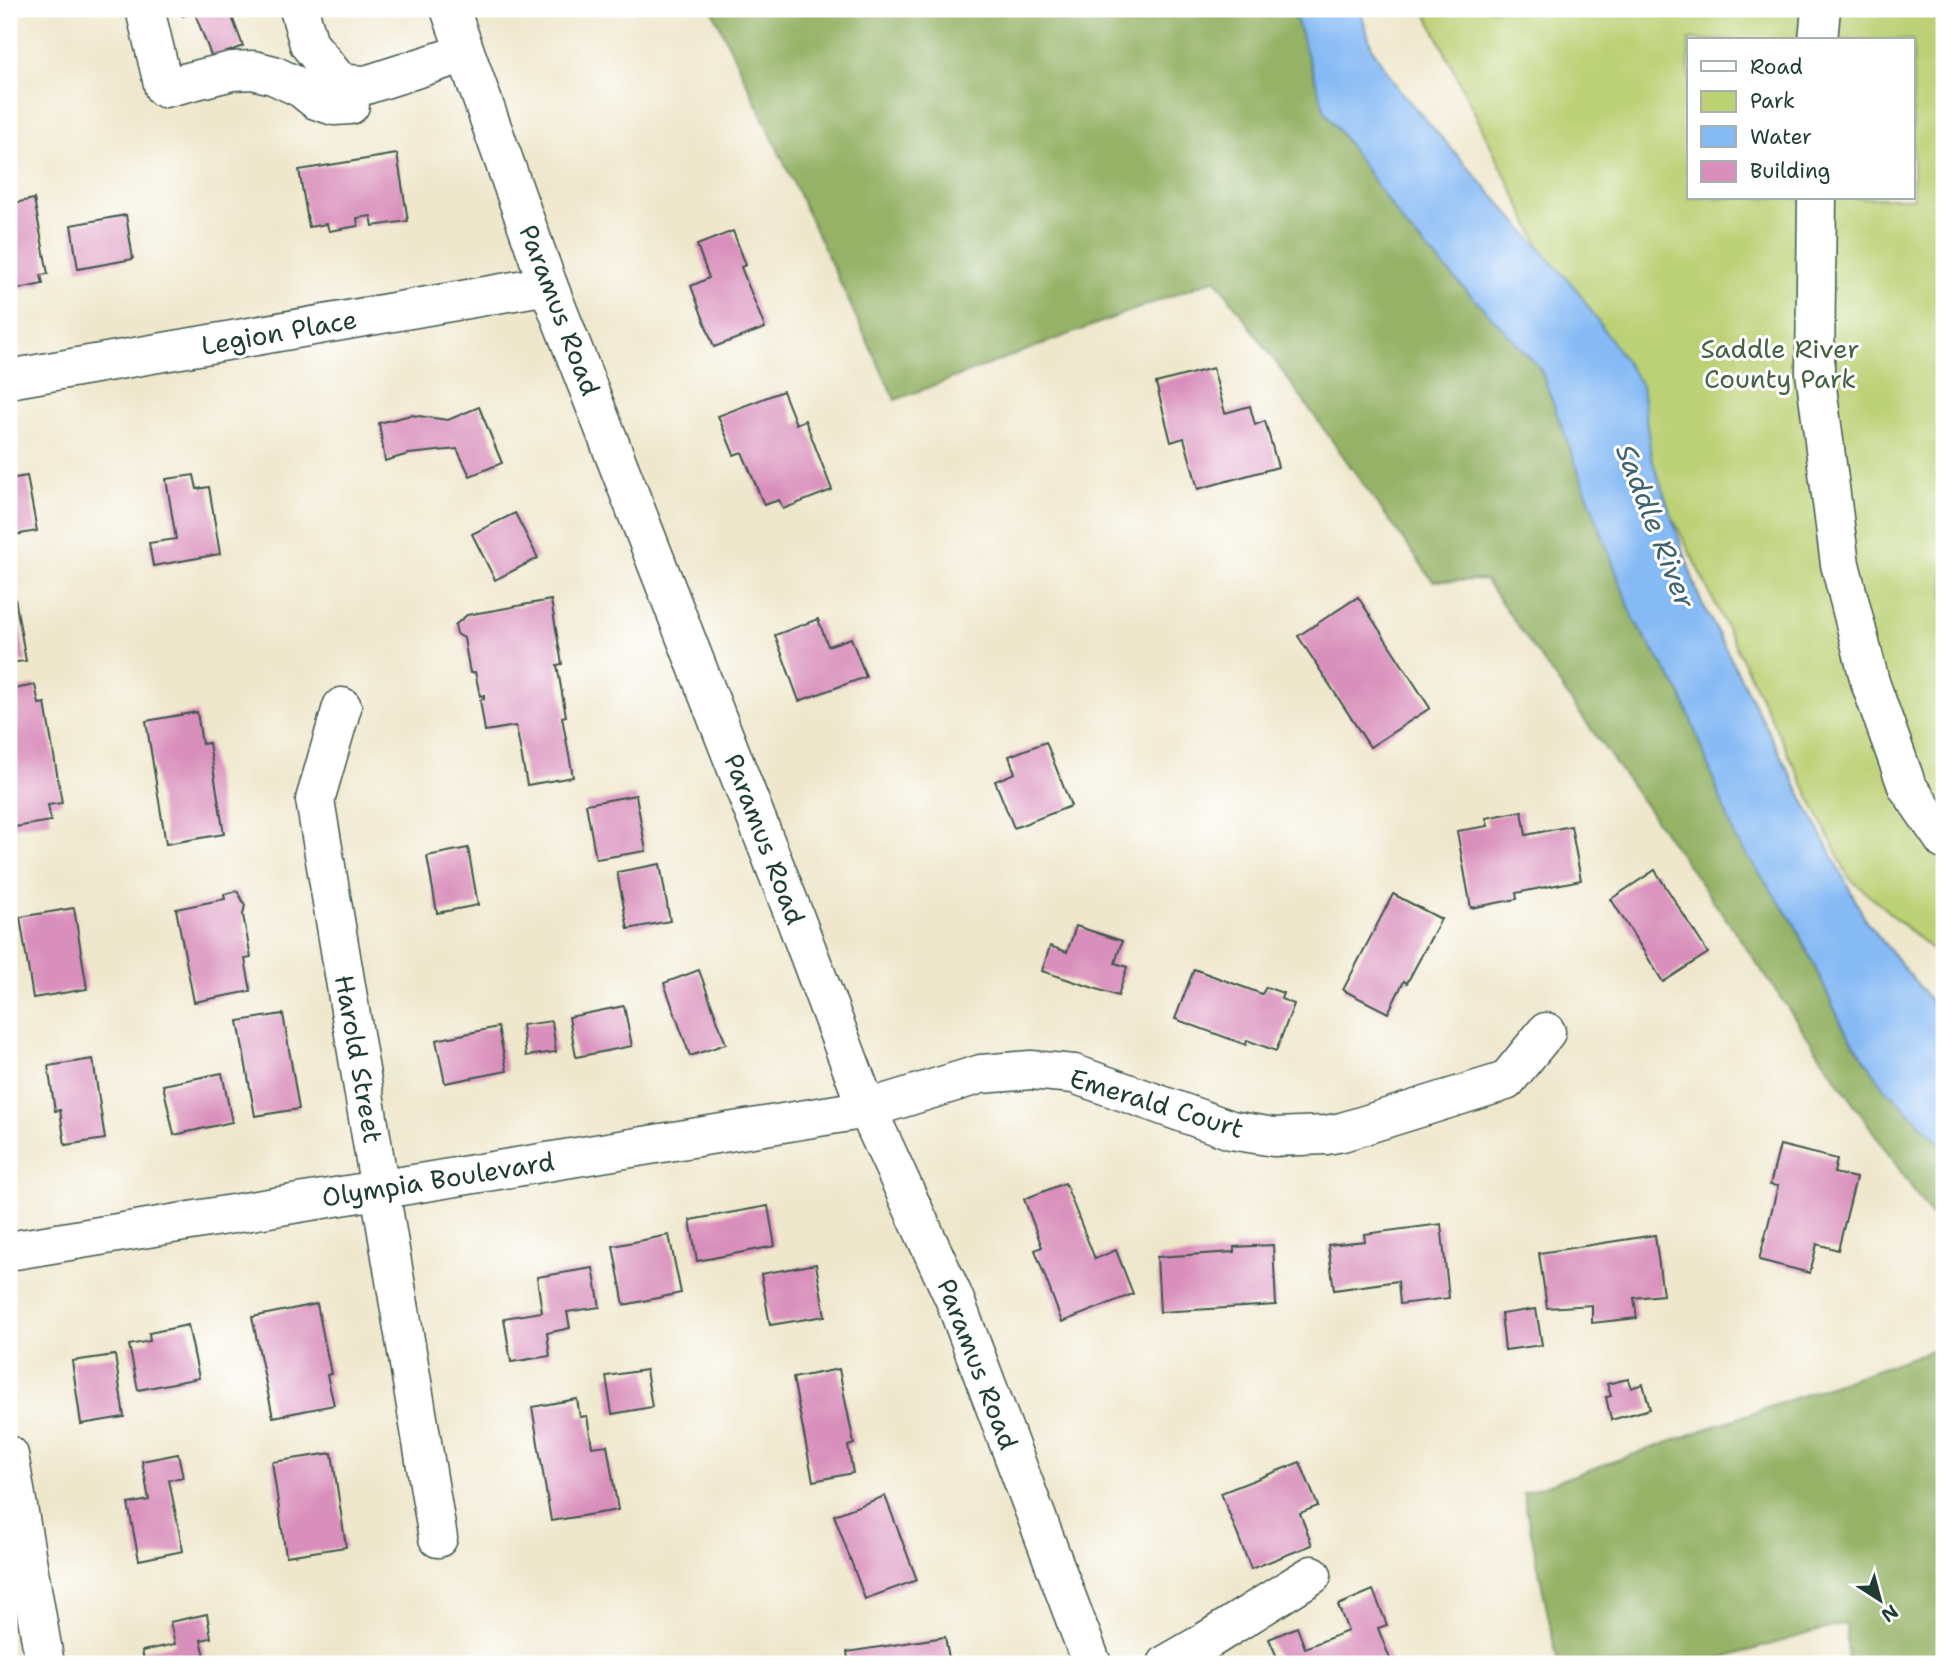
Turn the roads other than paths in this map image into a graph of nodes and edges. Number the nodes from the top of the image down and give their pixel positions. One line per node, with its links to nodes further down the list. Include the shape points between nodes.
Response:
1 (145, 9): 7 (street, via 164,88 253,70 301,88 316,100)
2 (450, 9): 6 (street, Paramus Road)
3 (1821, 9): 5 (street)
4 (304, 26): 6 (street, via 336,78 347,83 366,85); 7 (street, via 307,62 316,81 331,96)
5 (1818, 38)
6 (470, 66): 7 (street, via 367,104); 9 (street, Paramus Road)
7 (350, 105)
8 (1817, 200): 12 (street, via 1815,372 1839,564 1870,682 1907,786)
9 (548, 285): 10 (street, Legion Place); 14 (street, Paramus Road)
10 (9, 380)
11 (342, 707): 15 (street, Harold Street, via 315,800)
12 (1944, 840)
13 (1546, 1032): 14 (street, Emerald Court, via 1506,1081 1326,1135 1274,1137 1231,1130 1074,1074 1031,1070 981,1074)
14 (867, 1109): 15 (street, Olympia Boulevard); 21 (street, Paramus Road, via 954,1298)
15 (381, 1189): 16 (street, Olympia Boulevard); 18 (street, Harold Street)
16 (9, 1251)
17 (9, 1455): 20 (street)
18 (438, 1538)
19 (1312, 1575): 22 (street)
20 (45, 1664)
21 (1092, 1664)
22 (1167, 1664)

